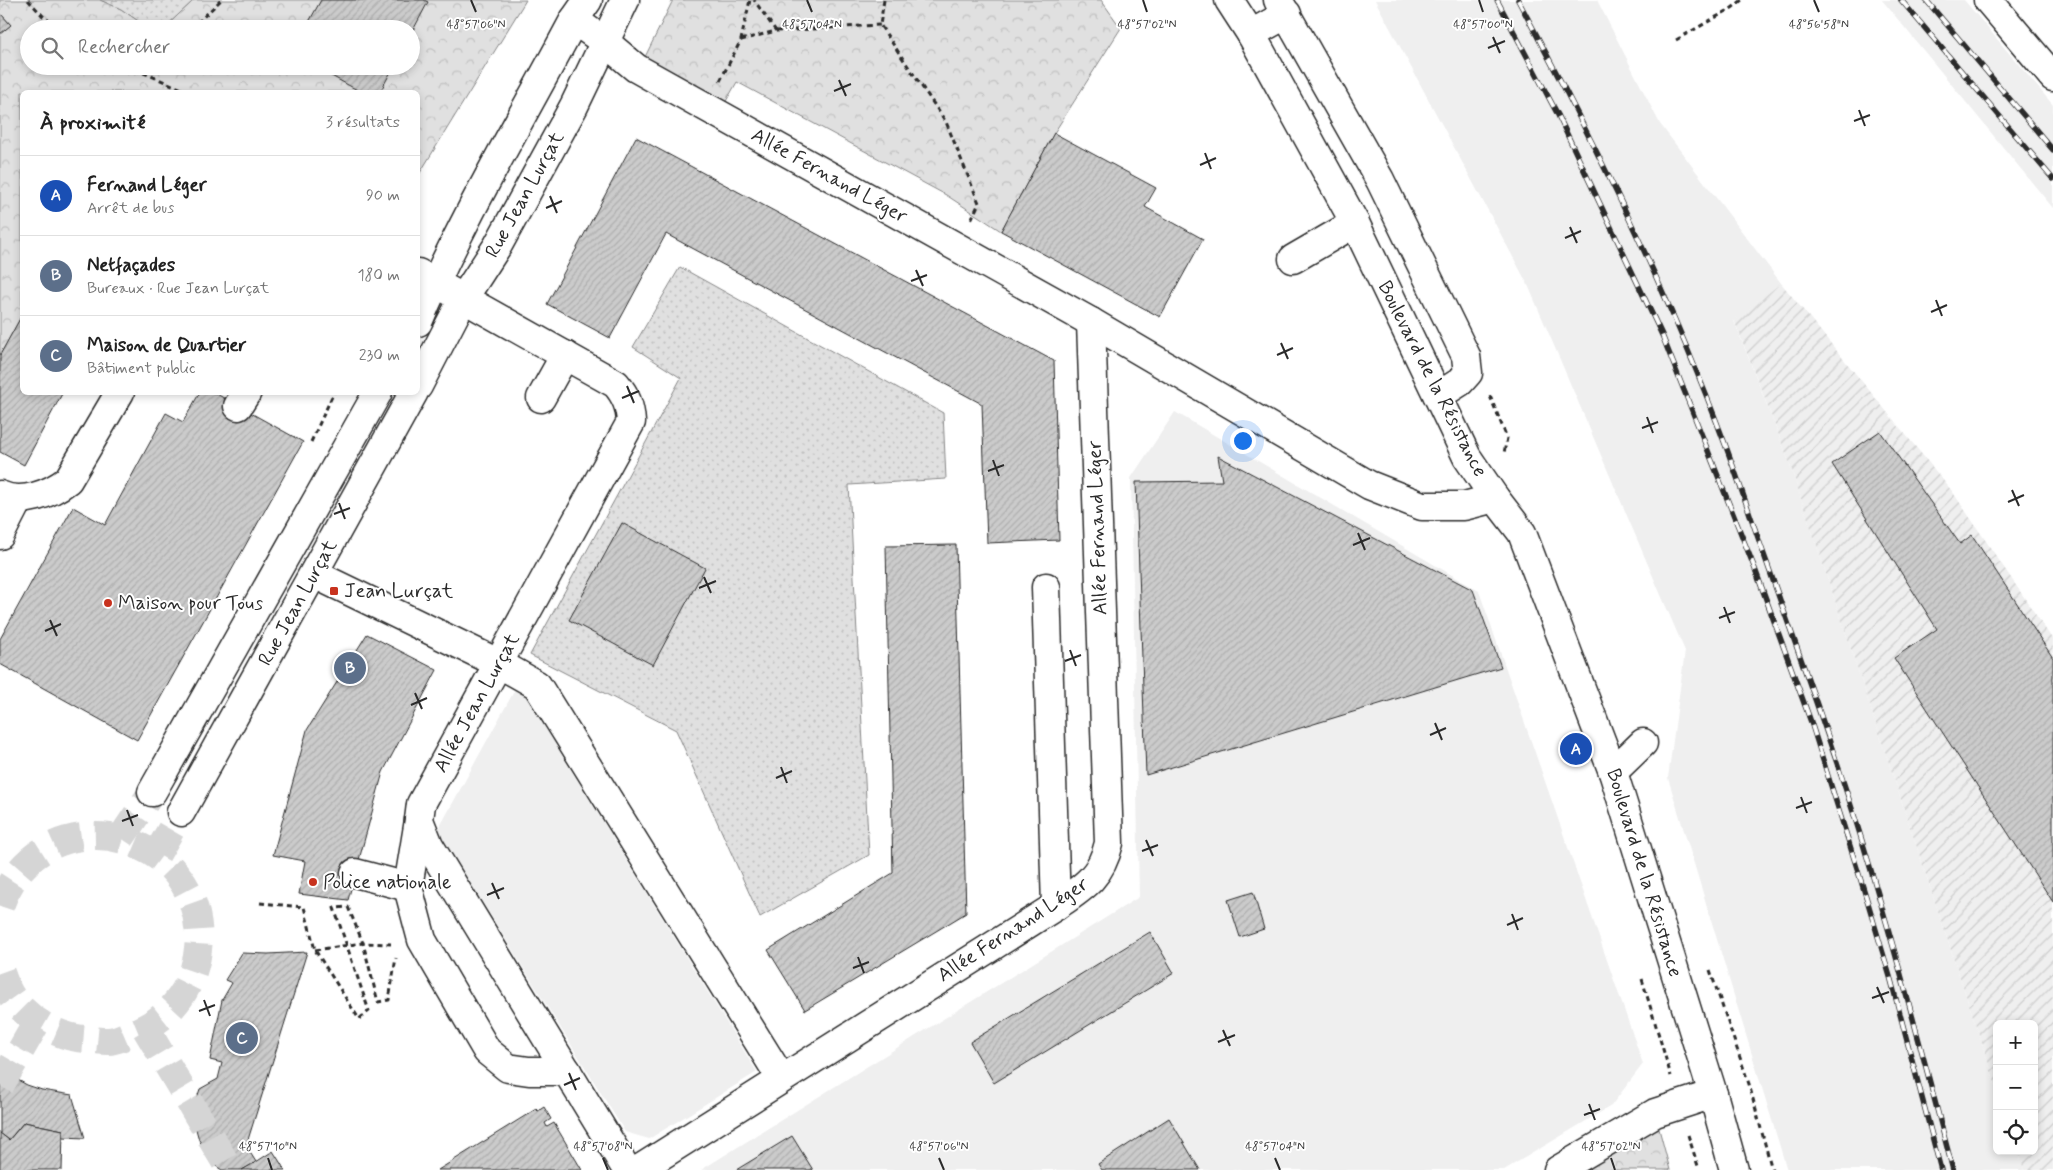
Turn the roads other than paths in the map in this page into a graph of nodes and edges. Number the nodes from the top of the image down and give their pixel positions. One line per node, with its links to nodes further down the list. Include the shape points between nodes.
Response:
1 (625, 0): 7 (street, Rue Jean Lurçat)
2 (1228, 0): 6 (street, Boulevard de la Résistance)
3 (1988, 0): 8 (street)
4 (1282, 7): 6 (street); 20 (street, via 1380,180 1466,356 1468,373)
5 (581, 10): 7 (street, Allée Fernand Léger); 11 (street, Rue Jean Lurçat)
6 (1251, 34): 9 (street, Boulevard de la Résistance)
7 (605, 42): 12 (street, Rue Jean Lurçat, via 498,245); 14 (street, Allée Fernand Léger, via 636,68)
8 (2053, 77)
9 (1355, 223): 10 (street); 20 (street, Boulevard de la Résistance)
10 (1293, 259)
11 (426, 278): 12 (street, Allée Jean Lurçat); 13 (street, Rue Jean Lurçat)
12 (464, 298): 15 (street, Allée Jean Lurçat); 16 (street, Rue Jean Lurçat)
13 (420, 311)
14 (1091, 322): 23 (street, Allée Fernand Léger, via 1369,485 1422,506 1464,506); 35 (street, Allée Fernand Léger, via 1109,843 1099,871 1086,885)
15 (565, 355): 21 (street); 27 (street, Allée Jean Lurçat, via 616,384 630,408 631,422)
16 (420, 382)
17 (118, 395): 22 (street, via 68,480 59,488 27,499)
18 (376, 395): 30 (street, Rue Jean Lurçat)
19 (412, 395): 25 (street, Rue Jean Lurçat)
20 (1438, 396): 23 (street, Boulevard de la Résistance, via 1467,457)
21 (541, 398)
22 (9, 497): 24 (street)
23 (1495, 498): 29 (street, Boulevard de la Résistance, via 1522,533)
24 (0, 535)
25 (314, 574): 27 (street); 31 (street, Rue Jean Lurçat)
26 (1046, 587): 35 (street)
27 (498, 663): 32 (street, Allée Jean Lurçat, via 421,804); 37 (street, via 537,685)
28 (1642, 742): 29 (street)
29 (1613, 772): 38 (street, Boulevard de la Résistance)
30 (152, 792)
31 (181, 812)
32 (419, 820): 34 (street, Allée Jean Lurçat); 36 (street, via 429,845)
33 (355, 873): 34 (street)
34 (408, 887): 36 (street, via 410,942 487,1052 508,1068)
35 (1056, 906): 37 (street, Allée Fernand Léger)
36 (567, 1071): 39 (street)
37 (782, 1078): 40 (street, Allée Fernand Léger)
38 (1713, 1094): 41 (street, via 1655,1112); 42 (street, Boulevard de la Résistance)
39 (627, 1170)
40 (638, 1170)
41 (1558, 1170)
42 (1734, 1170)

